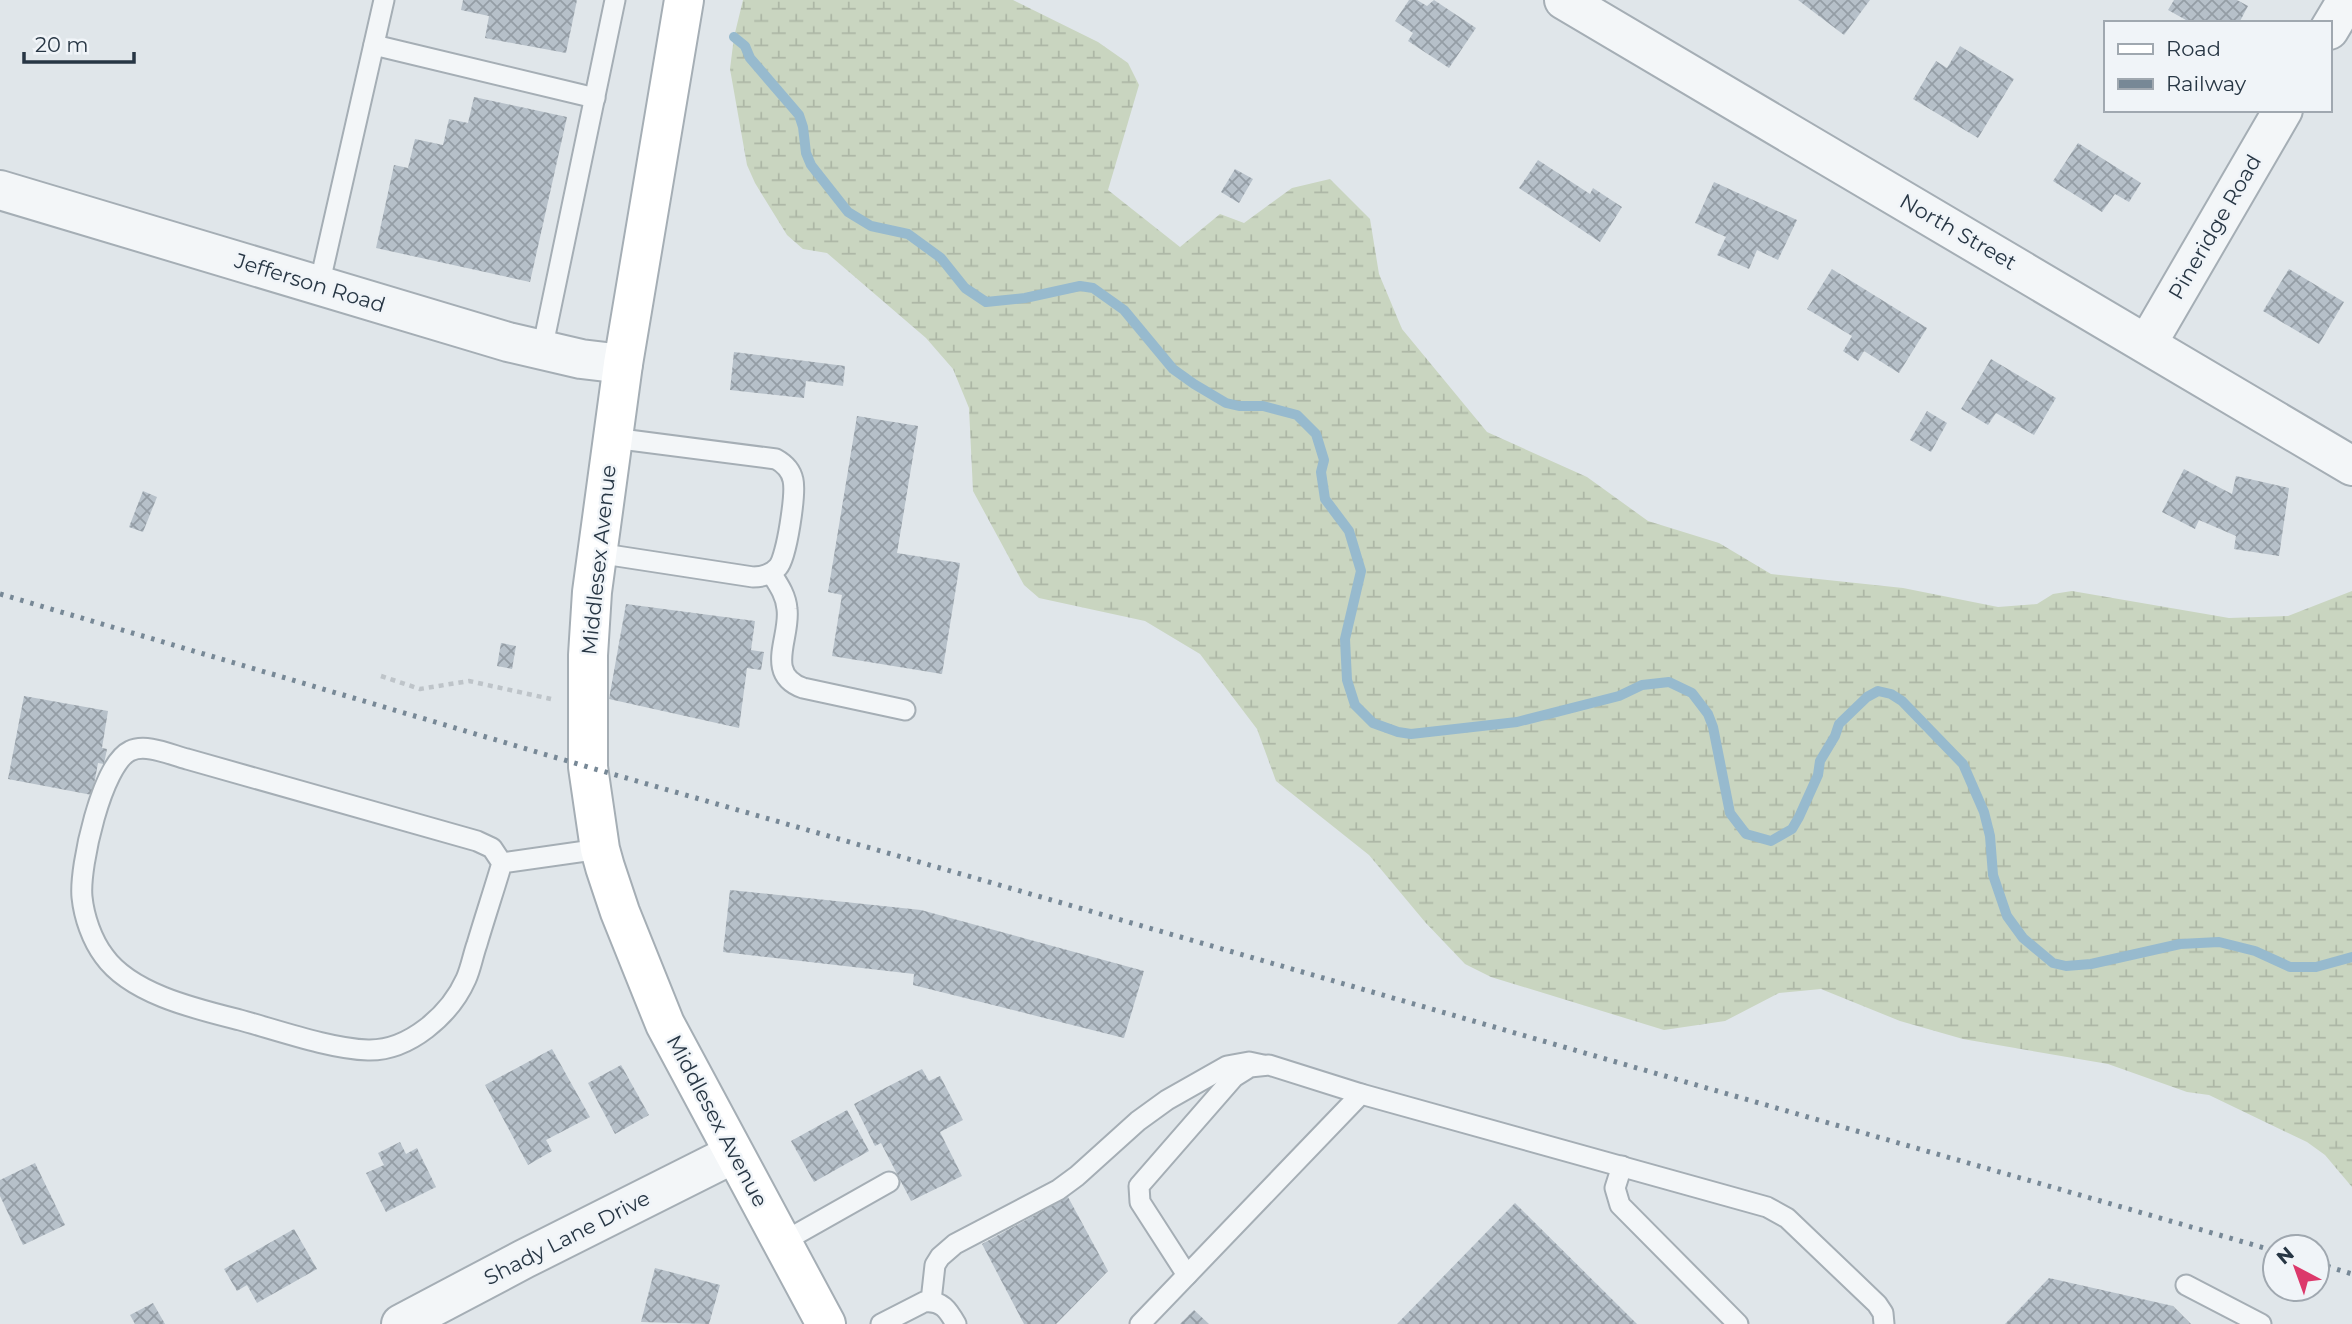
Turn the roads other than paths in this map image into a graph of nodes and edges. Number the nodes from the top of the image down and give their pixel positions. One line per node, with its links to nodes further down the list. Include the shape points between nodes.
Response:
1 (384, 0): 7 (lane)
2 (615, 0): 8 (lane)
3 (684, 0): 14 (main road, Middlesex Avenue)
4 (1564, 0): 12 (street, North Street)
5 (2347, 0): 6 (street)
6 (2331, 27)
7 (374, 45): 8 (lane); 11 (lane)
8 (595, 98): 13 (lane)
9 (2282, 112): 12 (street, Pineridge Road)
10 (0, 190): 11 (street, Jefferson Road)
11 (319, 286): 13 (street, Jefferson Road)
12 (2147, 344): 16 (street, North Street)
13 (542, 350): 14 (street, Jefferson Road)
14 (623, 364): 15 (main road, Middlesex Avenue)
15 (613, 438): 17 (main road, Middlesex Avenue); 18 (lane, via 770,458 786,466 794,483 792,502 783,560)
16 (2352, 466)
17 (597, 553): 18 (lane, via 752,577); 20 (main road, Middlesex Avenue, via 587,735)
18 (771, 573): 19 (lane, via 788,610 781,663 788,679 803,688)
19 (905, 710)
20 (600, 849): 21 (lane); 24 (main road, Middlesex Avenue, via 652,995)
21 (502, 863): 21 (lane, via 492,848 477,841 187,759 136,749 120,758 104,789 89,838 82,899 95,943 105,958 139,987 227,1017 369,1050 397,1046 454,1000 467,978)
22 (1263, 1065): 23 (lane); 28 (lane, via 1234,1077 1139,1186 1140,1202); 30 (lane, via 1238,1063 1214,1072 1138,1121 1058,1190 955,1244 936,1265)
23 (1361, 1094): 25 (lane); 28 (lane)
24 (733, 1154): 27 (main road, Middlesex Avenue); 31 (street, Shady Lane Drive)
25 (1622, 1166): 36 (lane, via 1615,1188 1620,1205); 37 (lane, via 1781,1214 1877,1304)
26 (889, 1182): 27 (lane)
27 (781, 1242): 32 (main road, Middlesex Avenue)
28 (1187, 1275): 35 (lane)
29 (2186, 1285): 38 (lane)
30 (931, 1301): 33 (lane); 34 (lane, via 943,1305)
31 (401, 1324)
32 (826, 1324)
33 (881, 1324)
34 (956, 1324)
35 (1140, 1324)
36 (1738, 1324)
37 (1884, 1324)
38 (2260, 1324)

